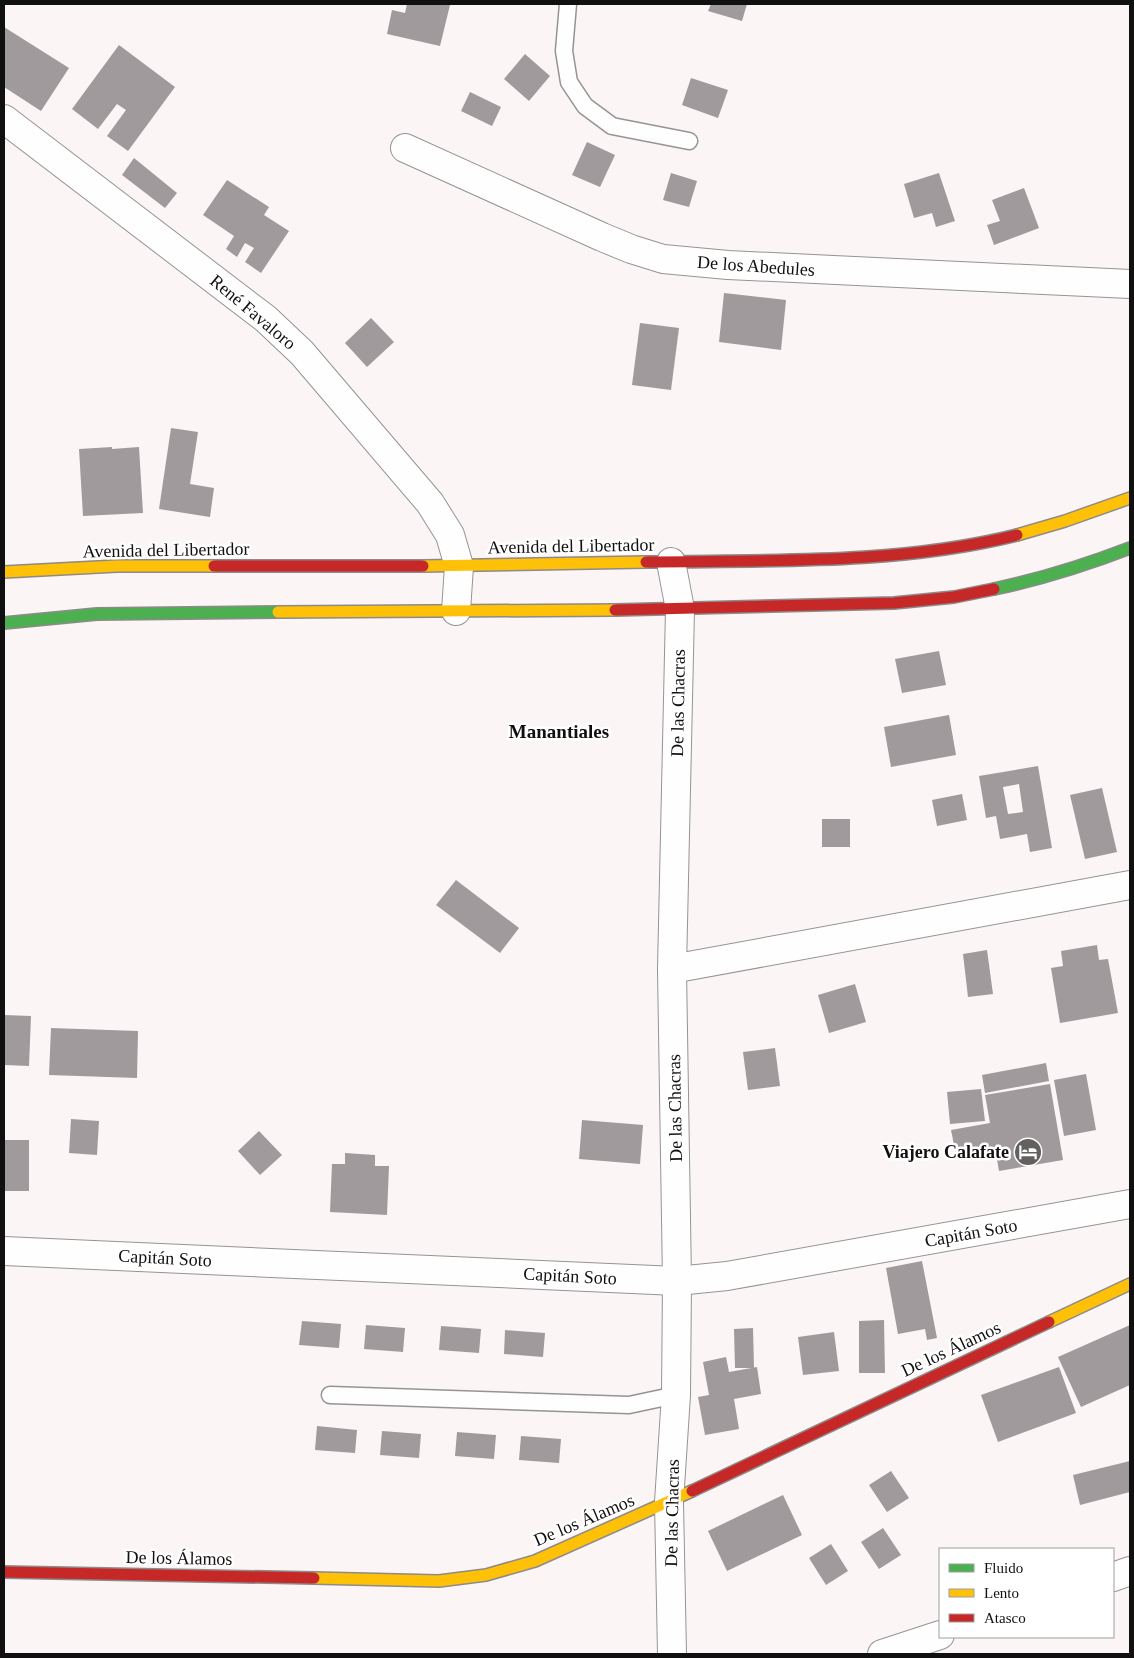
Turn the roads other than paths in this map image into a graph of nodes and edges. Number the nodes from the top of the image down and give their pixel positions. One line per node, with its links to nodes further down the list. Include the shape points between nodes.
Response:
1 (568, 4): 3 (lane, via 564,51 569,82 584,106 612,126)
2 (4, 119): 9 (street, René Favaloro, via 266,319 302,353 430,503 450,535)
3 (689, 141)
4 (405, 148): 5 (street, De los Abedules, via 602,237 663,259 728,266)
5 (1130, 284)
6 (1130, 498): 8 (main road, Avenida del Libertador, via 1080,518 954,548 832,559)
7 (1130, 548): 11 (main road, via 1023,583 954,597 894,604)
8 (671, 562): 9 (main road, Avenida del Libertador); 11 (street, De las Chacras)
9 (459, 566): 10 (main road, Avenida del Libertador, via 117,566); 12 (street, René Favaloro)
10 (4, 572)
11 (680, 609): 12 (main road); 15 (street, De las Chacras)
12 (456, 611): 13 (main road, via 97,614)
13 (4, 623)
14 (1130, 885): 15 (street)
15 (672, 969): 18 (street, De las Chacras)
16 (1130, 1204): 18 (street, Capitán Soto, via 727,1276)
17 (4, 1251): 18 (street, Capitán Soto)
18 (677, 1281): 21 (street, De las Chacras)
19 (1130, 1284): 22 (main road, De los Álamos)
20 (330, 1395): 21 (lane, via 629,1405)
21 (676, 1395): 22 (street, De las Chacras)
22 (670, 1502): 24 (main road, De los Álamos, via 535,1561 486,1575 439,1581); 27 (street, De las Chacras)
23 (1130, 1571): 25 (street)
24 (4, 1572)
25 (1114, 1577)
26 (939, 1635): 28 (street)
27 (672, 1654)
28 (882, 1654)

